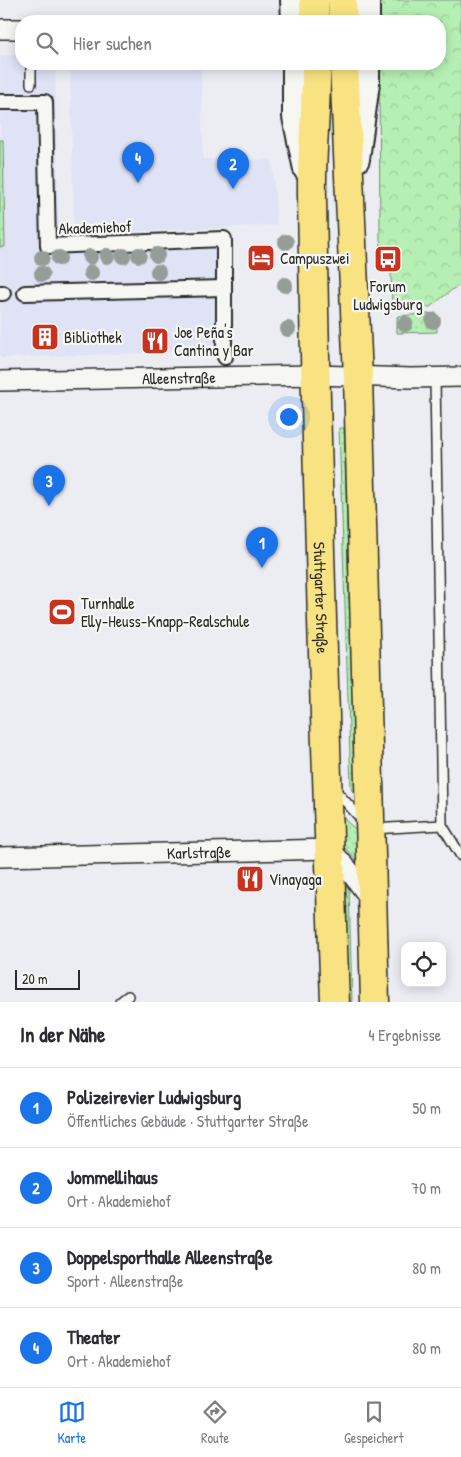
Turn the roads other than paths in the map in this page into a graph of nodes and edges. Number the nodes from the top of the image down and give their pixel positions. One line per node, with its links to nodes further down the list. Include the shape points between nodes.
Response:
1 (294, 0): 5 (main road)
2 (314, 0): 6 (main road)
3 (342, 0): 7 (main road)
4 (366, 0): 8 (main road)
5 (295, 15)
6 (314, 15)
7 (343, 15)
8 (366, 15)
9 (0, 29): 10 (street)
10 (15, 29)
11 (31, 70): 16 (lane)
12 (296, 70): 18 (main road, Stuttgarter Straße, via 296,117)
13 (316, 70): 18 (main road, Stuttgarter Straße)
14 (344, 70): 19 (main road)
15 (366, 70): 19 (main road)
16 (32, 84)
17 (0, 102): 20 (street, Akademiehof, via 45,102 48,246 224,239)
18 (312, 192): 23 (main road, Stuttgarter Straße)
19 (350, 194): 24 (main road)
20 (224, 288): 21 (street); 22 (street, Akademiehof)
21 (25, 293)
22 (225, 357)
23 (316, 375): 24 (street, Alleenstraße); 27 (street, Alleenstraße); 28 (main road, Stuttgarter Straße)
24 (358, 377): 26 (street, Alleenstraße); 30 (main road)
25 (461, 377): 26 (street, Alleenstraße)
26 (435, 378): 29 (lane)
27 (0, 381)
28 (326, 779): 30 (lane); 31 (main road, Stuttgarter Straße)
29 (442, 825): 30 (lane); 32 (lane)
30 (370, 829): 34 (main road)
31 (330, 849): 33 (street, Karlstraße); 34 (street); 35 (main road, Stuttgarter Straße)
32 (461, 856)
33 (0, 857)
34 (372, 901): 36 (main road)
35 (336, 1002)
36 (375, 1002)

